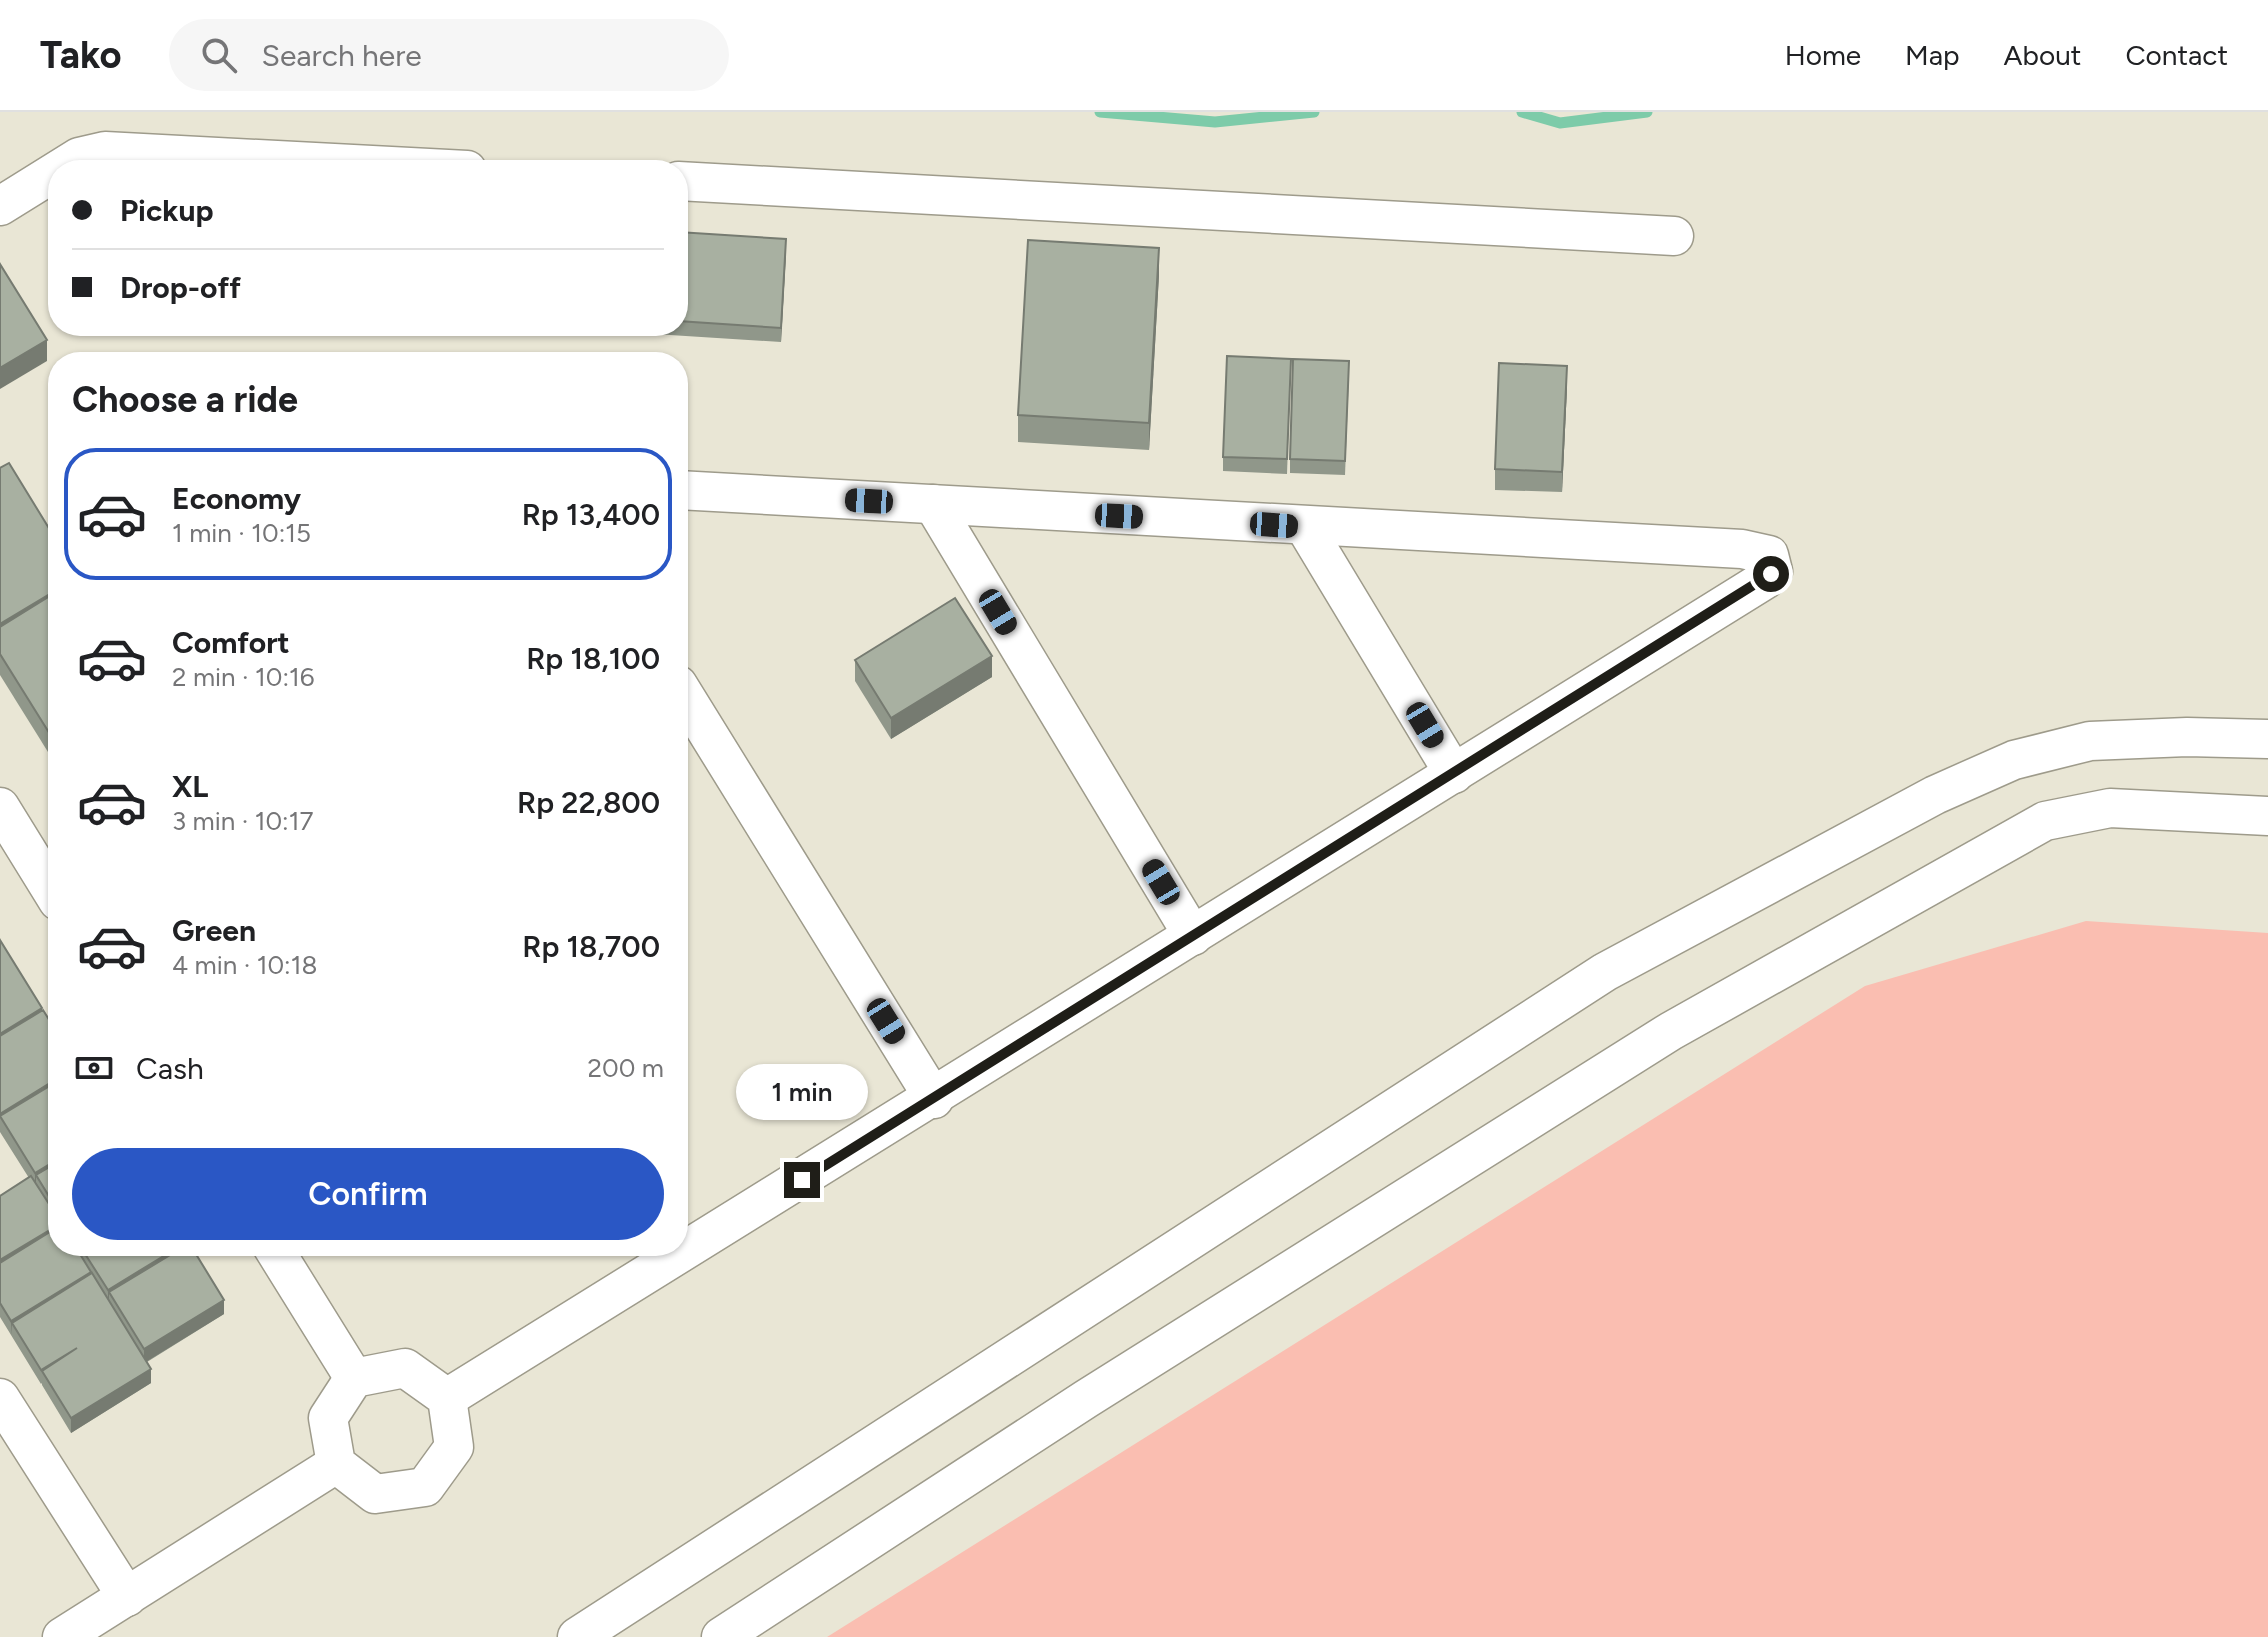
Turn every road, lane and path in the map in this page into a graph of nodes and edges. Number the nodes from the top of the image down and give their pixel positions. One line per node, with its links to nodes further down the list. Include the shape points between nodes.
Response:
1 (74, 160): 2 (street, via 105,151)
2 (276, 160)
3 (48, 176): 5 (street)
4 (688, 182): 6 (street)
5 (0, 206)
6 (1674, 236)
7 (688, 491): 8 (street)
8 (933, 504): 9 (street); 16 (street)
9 (1305, 527): 12 (street); 12 (street, via 1742,549 1771,559 1773,571 1766,579)
10 (688, 701): 17 (street)
11 (2268, 739): 27 (street, via 2090,741 2014,760 1921,802 1605,972)
12 (1454, 774): 16 (street)
13 (0, 807): 15 (street)
14 (2268, 816): 28 (street, via 2110,808 2045,821 1671,1031 1086,1399)
15 (48, 885)
16 (1193, 936): 17 (street)
17 (934, 1099): 18 (street)
18 (688, 1240)
19 (278, 1256): 21 (street)
20 (660, 1256): 23 (street)
21 (354, 1378): 23 (street, via 405,1368); 24 (street, via 328,1418)
22 (0, 1398): 25 (street)
23 (447, 1398): 24 (street, via 454,1447 425,1487 375,1494)
24 (336, 1464): 25 (street)
25 (127, 1597): 26 (street)
26 (62, 1637)
27 (577, 1637)
28 (721, 1637)

